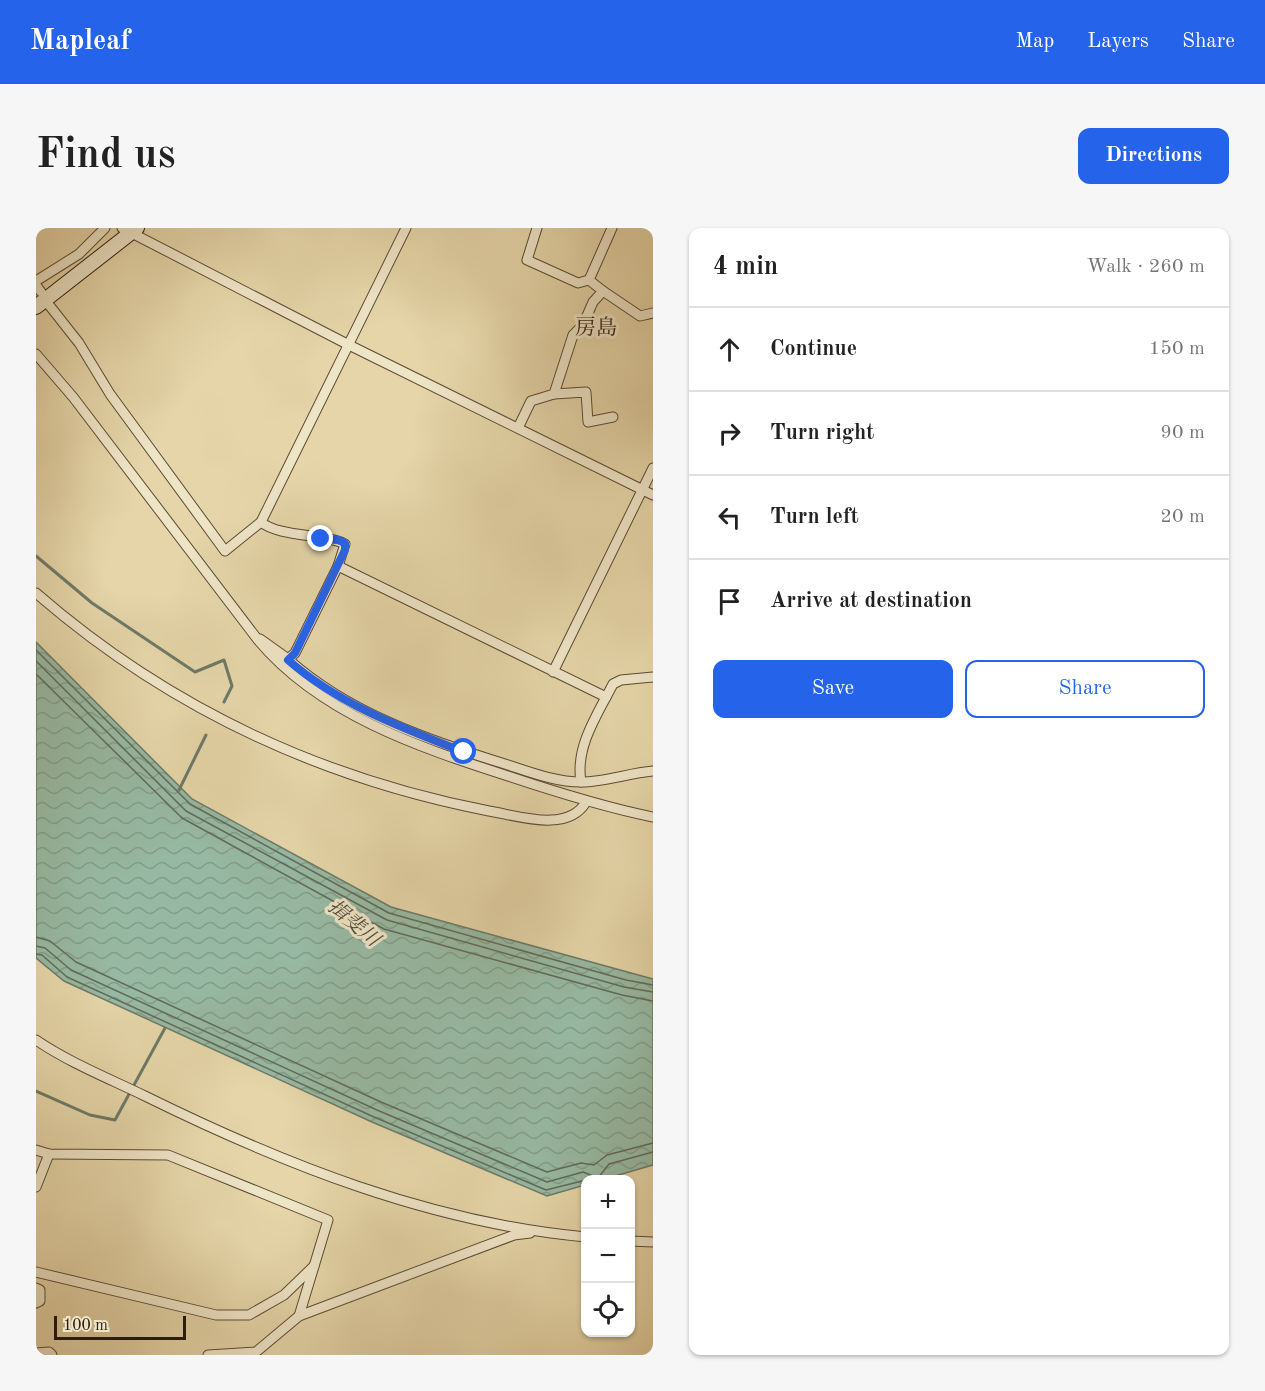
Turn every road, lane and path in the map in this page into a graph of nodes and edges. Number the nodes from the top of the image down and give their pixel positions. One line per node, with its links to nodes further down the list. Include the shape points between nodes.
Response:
1 (105, 228): 7 (street)
2 (406, 228): 11 (street)
3 (537, 228): 6 (street, via 527,260 578,283)
4 (612, 228): 6 (street)
5 (130, 230): 9 (street); 11 (street)
6 (589, 280): 8 (street)
7 (38, 286)
8 (603, 291): 10 (street, via 640,316); 13 (street, via 573,335)
9 (43, 306): 19 (street, via 78,343 110,394 225,550)
10 (653, 313)
11 (349, 345): 15 (street); 19 (street)
12 (36, 354): 22 (street)
13 (554, 394): 14 (street, via 586,392 588,422); 15 (street, via 531,401)
14 (613, 417)
15 (518, 428): 17 (street)
16 (653, 468): 17 (street)
17 (642, 489): 18 (street); 24 (street)
18 (653, 495)
19 (261, 522): 20 (street, via 300,535 345,543)
20 (338, 566): 23 (street); 24 (street)
21 (36, 592): 29 (street, via 74,626 153,682 232,727 310,760 388,788 522,817 570,817 581,811)
22 (258, 640): 23 (street, via 263,639); 29 (street, via 307,686 377,727 433,752)
23 (288, 660): 28 (street, via 342,698 395,725 464,752 536,774)
24 (553, 672): 26 (street)
25 (653, 677): 26 (street, via 621,680 613,684)
26 (606, 697): 28 (street, via 581,750)
27 (653, 771): 28 (street)
28 (581, 782)
29 (586, 802): 30 (street)
30 (653, 817)
31 (36, 1041): 35 (street, via 74,1064 289,1161 416,1204)
32 (36, 1150): 33 (street)
33 (49, 1154): 34 (street); 39 (street, via 168,1155 328,1220)
34 (36, 1187)
35 (539, 1232): 36 (street); 43 (street, via 514,1235)
36 (581, 1237)
37 (635, 1241): 38 (street)
38 (653, 1242)
39 (314, 1266): 40 (street, via 284,1295 249,1315 216,1315); 43 (street)
40 (36, 1272)
41 (36, 1288): 42 (street, via 40,1290)
42 (36, 1303)
43 (298, 1316): 45 (street)
44 (36, 1353): 46 (street)
45 (258, 1353): 47 (street)
46 (52, 1355)
47 (208, 1355)

